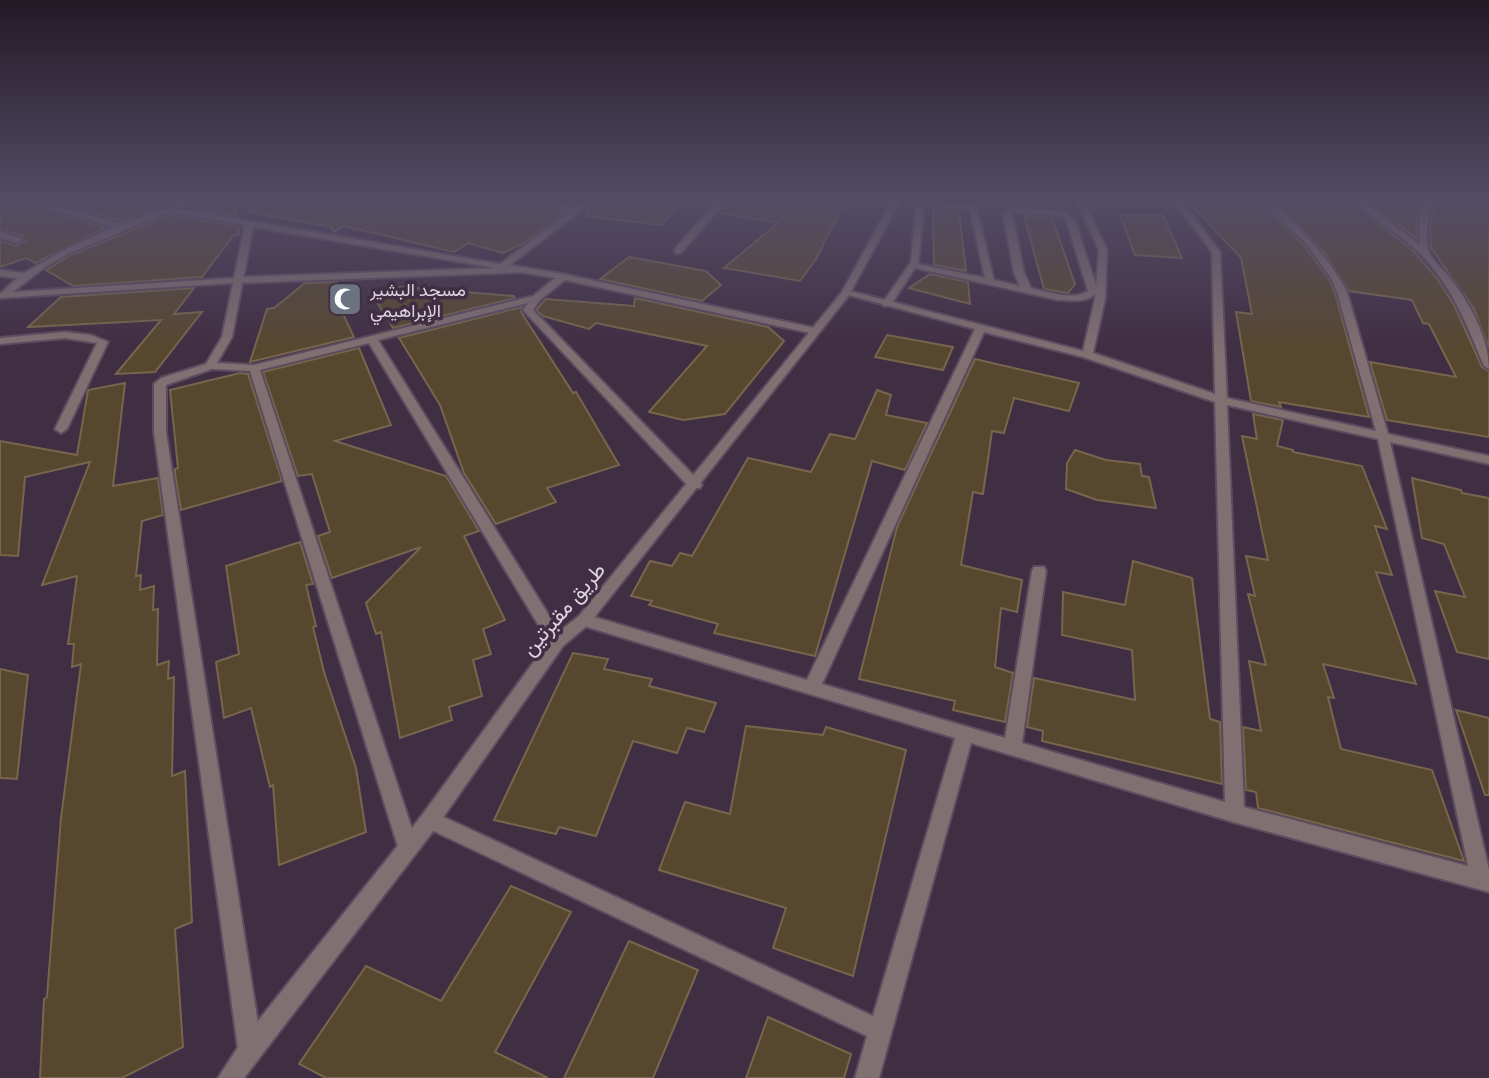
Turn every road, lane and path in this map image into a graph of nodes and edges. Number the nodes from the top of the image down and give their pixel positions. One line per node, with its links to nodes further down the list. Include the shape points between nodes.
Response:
1 (71, 249): 20 (street)
2 (244, 249): 22 (street)
3 (402, 249): 17 (street)
4 (525, 249): 17 (street)
5 (869, 249): 25 (street, طريق مقبرتين)
6 (917, 249): 16 (street)
7 (982, 249): 23 (street)
8 (1014, 249): 24 (street)
9 (1080, 249): 24 (street, via 1093,291 1090,295 1072,298)
10 (1103, 249): 33 (street, via 1100,299)
11 (1214, 249): 37 (street)
12 (1317, 249): 39 (street, via 1342,292)
13 (1420, 249): 15 (street)
14 (1425, 249): 15 (street)
15 (1425, 253): 35 (street, via 1457,293)
16 (912, 265): 23 (street); 28 (street)
17 (503, 266): 18 (street)
18 (526, 270): 21 (street); 22 (street)
19 (0, 273): 20 (street)
20 (23, 276): 26 (street)
21 (563, 276): 27 (street); 30 (street)
22 (239, 280): 26 (street); 34 (street, via 228,337)
23 (990, 282): 24 (street)
24 (1027, 290)
25 (845, 293): 28 (street); 30 (street, طريق مقبرتين)
26 (2, 298)
27 (536, 298): 32 (street); 41 (street, via 528,310)
28 (887, 304): 29 (street)
29 (980, 328): 33 (street); 45 (street)
30 (816, 331): 41 (street, طريق مقبرتين)
31 (0, 341): 38 (street, via 65,335 103,341)
32 (373, 341): 36 (street); 44 (street)
33 (1087, 355): 37 (street)
34 (211, 366): 36 (street); 53 (street, via 160,384 160,432)
35 (1489, 366)
36 (254, 368): 50 (street)
37 (1222, 400): 39 (street); 48 (street)
38 (61, 429)
39 (1383, 436): 40 (street); 51 (street)
40 (1489, 460)
41 (695, 485): 43 (street, طريق مقبرتين)
42 (1039, 570): 47 (street)
43 (584, 620): 44 (street, طريق مقبرتين); 45 (street)
44 (557, 642): 49 (street, طريق مقبرتين)
45 (812, 687): 46 (street)
46 (964, 736): 47 (street); 52 (street)
47 (1013, 746): 48 (street)
48 (1234, 813): 51 (street)
49 (430, 820): 50 (street, طريق مقبرتين); 52 (street)
50 (408, 847): 53 (street, طريق مقبرتين)
51 (1485, 881)
52 (881, 1031): 55 (street)
53 (250, 1049): 54 (street, طريق مقبرتين)
54 (230, 1078)
55 (867, 1078)

